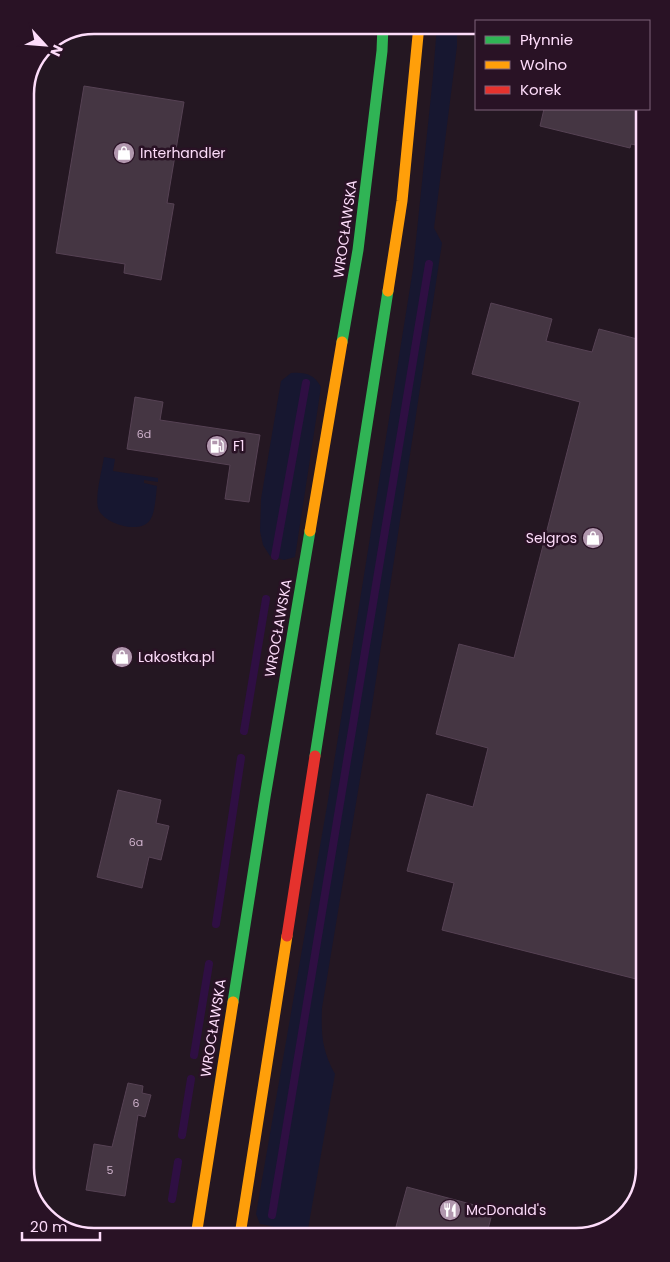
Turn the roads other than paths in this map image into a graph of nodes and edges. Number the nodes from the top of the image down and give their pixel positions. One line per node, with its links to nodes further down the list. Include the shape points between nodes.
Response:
1 (383, 34): 3 (main road, WROCŁAWSKA, via 358,250 265,797)
2 (418, 34): 4 (main road, via 402,201)
3 (197, 1228)
4 (241, 1228)

